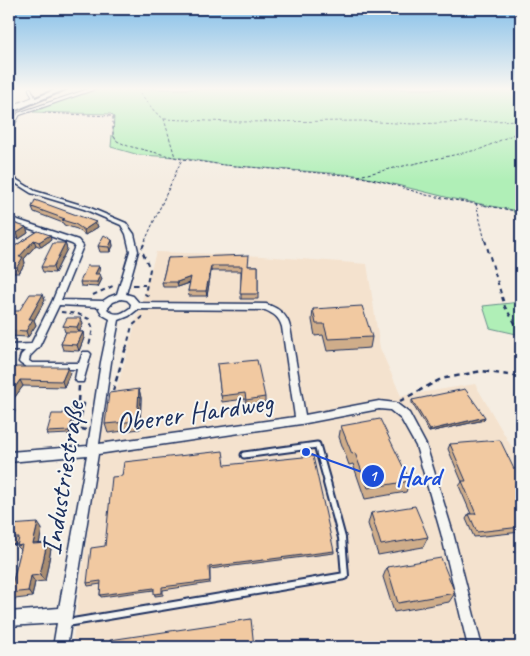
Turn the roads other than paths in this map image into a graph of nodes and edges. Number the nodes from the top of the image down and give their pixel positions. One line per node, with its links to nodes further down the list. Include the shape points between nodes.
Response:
1 (9, 177): 3 (street, via 33,192 124,224 134,251)
2 (9, 219): 4 (street, via 79,246)
3 (121, 296): 5 (street); 6 (street, via 133,300)
4 (56, 302): 5 (street); 8 (street)
5 (104, 304): 7 (street, via 104,312)
6 (135, 306): 7 (street, via 130,312); 13 (street, Oberer Hardweg, via 246,306 266,307 277,312 286,327)
7 (115, 317): 14 (street, Industriestraße)
8 (34, 347): 9 (street); 11 (street, via 24,362 30,366)
9 (9, 348)
10 (86, 354): 11 (street)
11 (83, 366): 12 (street)
12 (80, 379)
13 (301, 420): 14 (street, Oberer Hardweg); 20 (street, Oberer Hardweg, via 380,404 392,406 405,416 421,445)
14 (93, 450): 16 (street, Oberer Hardweg); 18 (street, Industriestraße)
15 (244, 455): 18 (lane, via 317,445 342,538 345,576)
16 (9, 457)
17 (9, 619): 18 (street)
18 (64, 619): 19 (street, Industriestraße)
19 (60, 647)
20 (475, 647)

